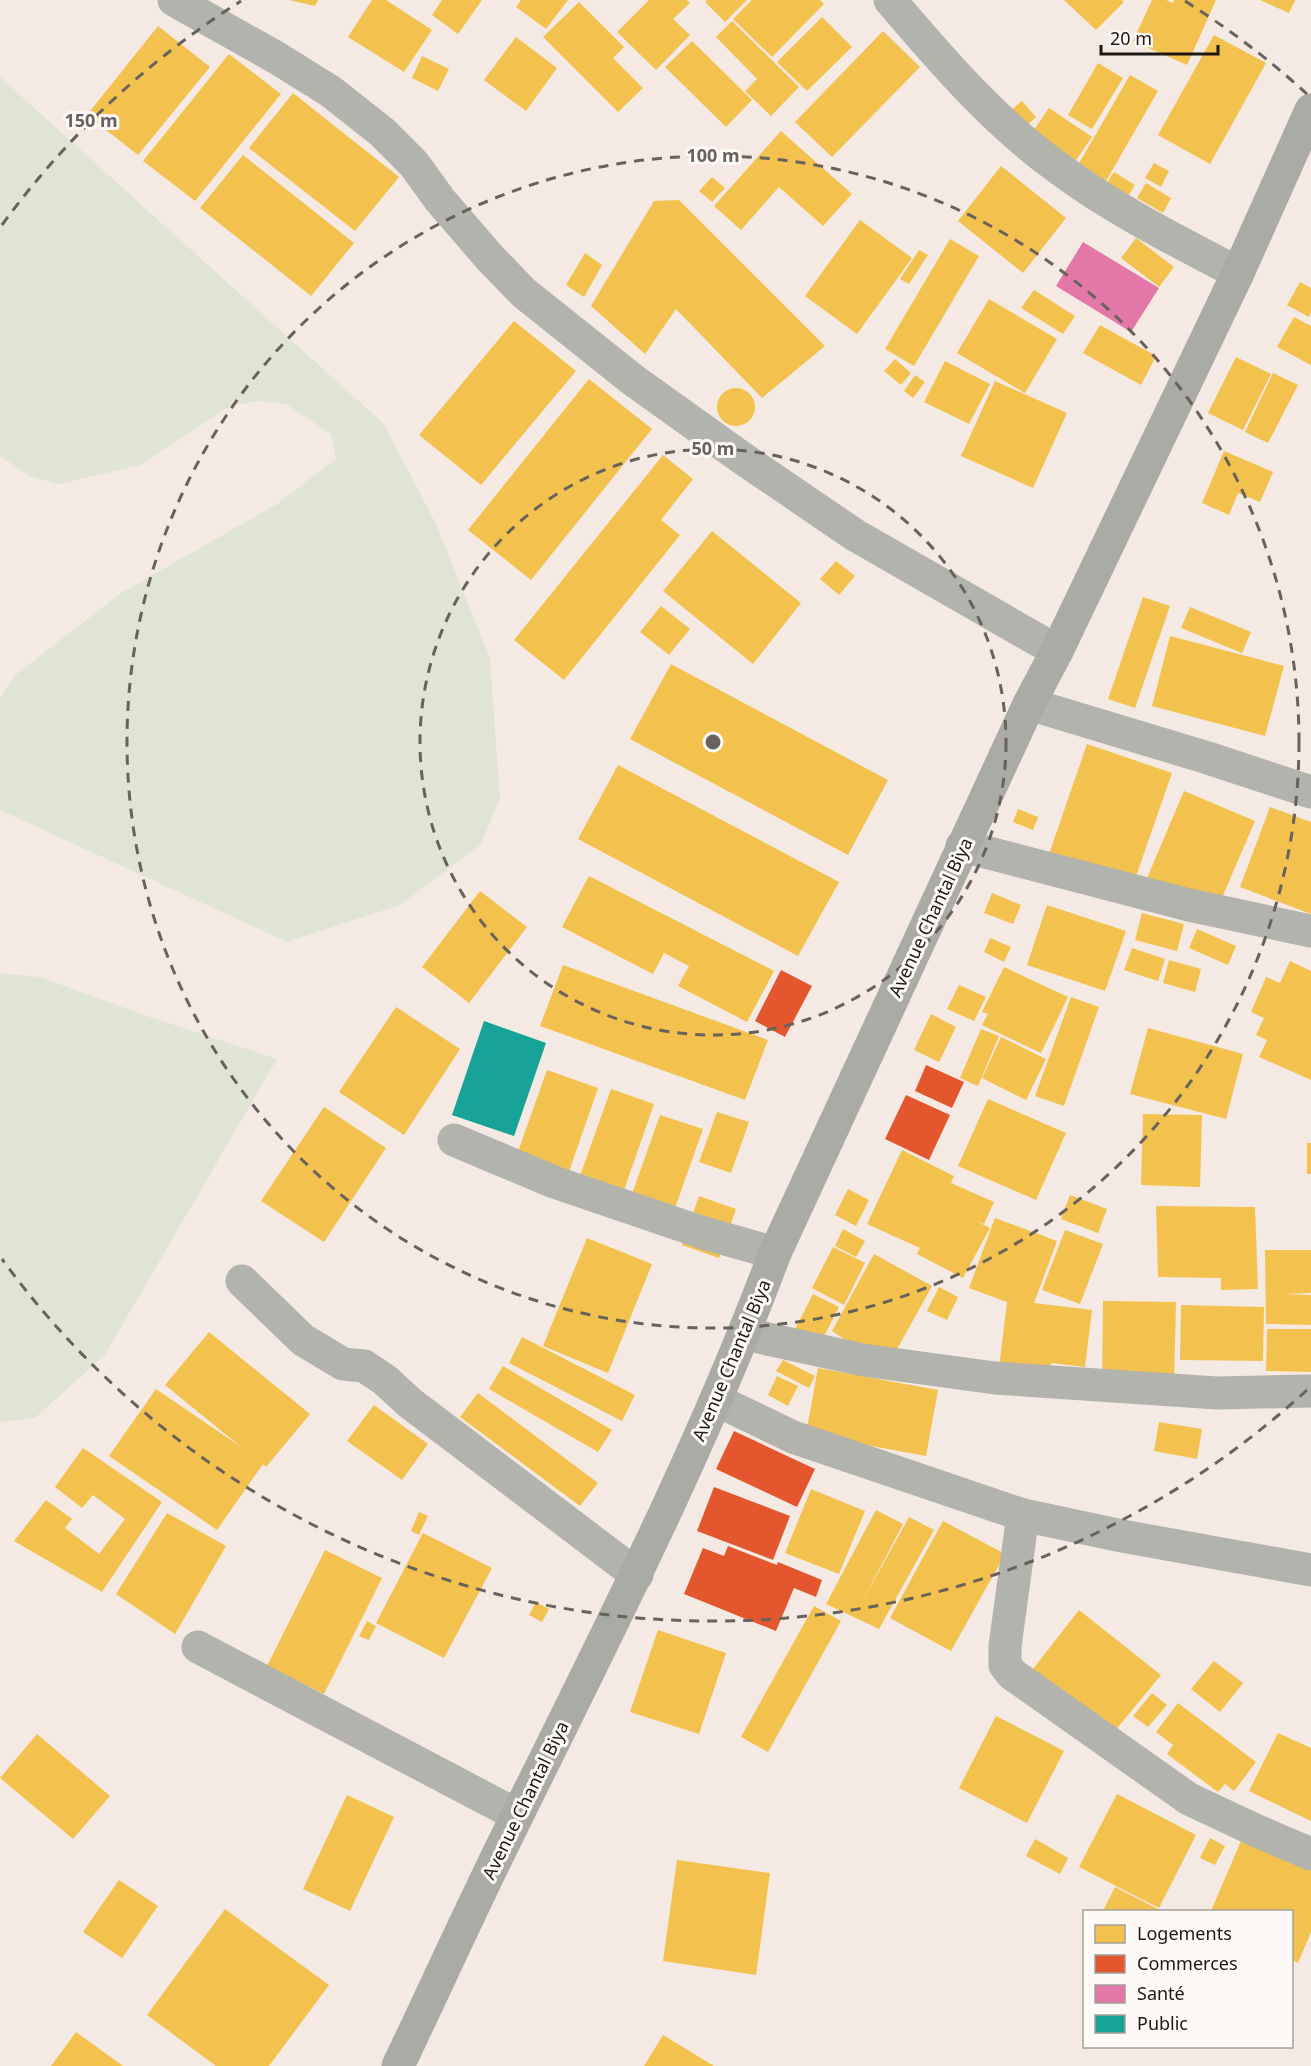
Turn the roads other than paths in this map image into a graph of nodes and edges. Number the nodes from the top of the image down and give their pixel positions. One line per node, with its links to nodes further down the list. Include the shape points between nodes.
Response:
1 (174, 0): 5 (street, via 330,91 382,132 524,293 633,380 855,535)
2 (890, 0): 4 (street, via 987,108 1060,170 1145,224)
3 (1311, 110): 4 (main road, Avenue Chantal Biya)
4 (1238, 273): 5 (main road, Avenue Chantal Biya)
5 (1057, 651): 6 (main road, Avenue Chantal Biya)
6 (1029, 704): 7 (street); 8 (main road, Avenue Chantal Biya)
7 (1311, 792)
8 (962, 846): 9 (street, via 1190,905); 11 (main road, Avenue Chantal Biya)
9 (1311, 931)
10 (454, 1140): 11 (street, via 554,1182)
11 (775, 1253): 13 (main road, Avenue Chantal Biya)
12 (242, 1281): 18 (street, via 303,1340 343,1364 364,1366 386,1380 410,1403)
13 (745, 1334): 14 (street, via 863,1360 995,1378 1217,1393); 15 (main road, Avenue Chantal Biya)
14 (1311, 1391)
15 (716, 1400): 16 (street, via 793,1437); 18 (main road, Avenue Chantal Biya)
16 (1023, 1515): 17 (street); 21 (street, via 1005,1646 1005,1665 1012,1674 1190,1799)
17 (1311, 1570)
18 (637, 1575): 20 (main road, Avenue Chantal Biya)
19 (198, 1647): 20 (street)
20 (517, 1815): 22 (main road, Avenue Chantal Biya)
21 (1311, 1854)
22 (398, 2066)

